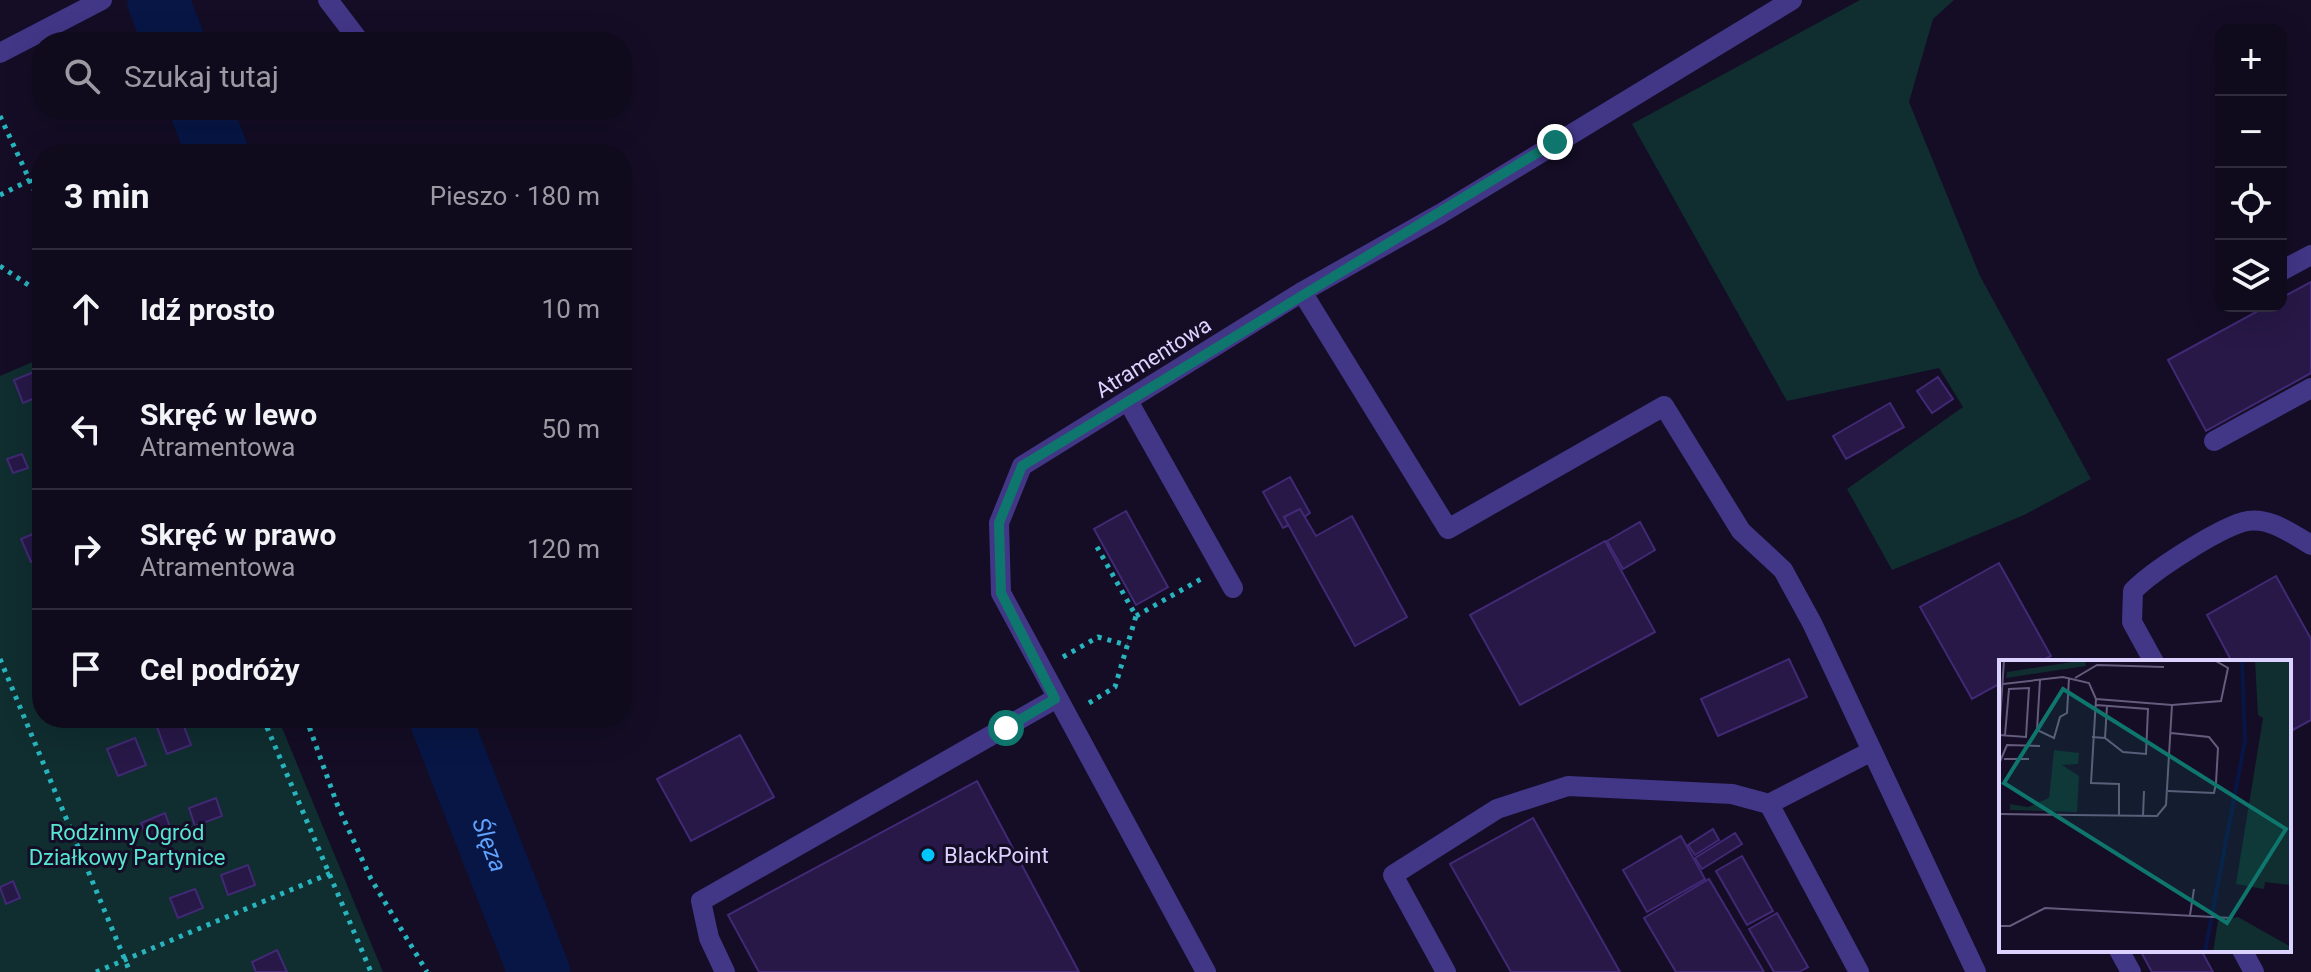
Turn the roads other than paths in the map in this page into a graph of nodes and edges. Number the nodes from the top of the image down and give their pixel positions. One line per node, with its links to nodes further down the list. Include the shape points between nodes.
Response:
1 (328, 0): 5 (street)
2 (1792, 0): 10 (street, Atramentowa)
3 (98, 2): 4 (street)
4 (40, 32)
5 (352, 32)
6 (32, 36): 7 (street)
7 (0, 53)
8 (2311, 255): 9 (street)
9 (2287, 268)
10 (1302, 292): 12 (street, Atramentowa); 18 (street, via 1448,529 1664,406 1741,531 1783,570)
11 (2311, 388): 13 (street)
12 (1128, 401): 15 (street); 17 (street, Atramentowa, via 1022,466 999,523 1001,593)
13 (2214, 441)
14 (2311, 545): 16 (street, via 2276,524 2244,522 2152,571 2133,591 2132,622)
15 (1233, 588)
16 (2153, 660)
17 (1055, 699): 22 (street, via 701,901 709,938); 23 (street, Atramentowa)
18 (1872, 751): 19 (street); 26 (street)
19 (1769, 804): 24 (street, via 1732,794 1568,786 1497,809 1393,875); 25 (street)
20 (2120, 952): 27 (street)
21 (2243, 952): 28 (street)
22 (725, 972)
23 (1206, 972)
24 (1446, 972)
25 (1859, 972)
26 (1976, 972)
27 (2131, 972)
28 (2254, 972)

